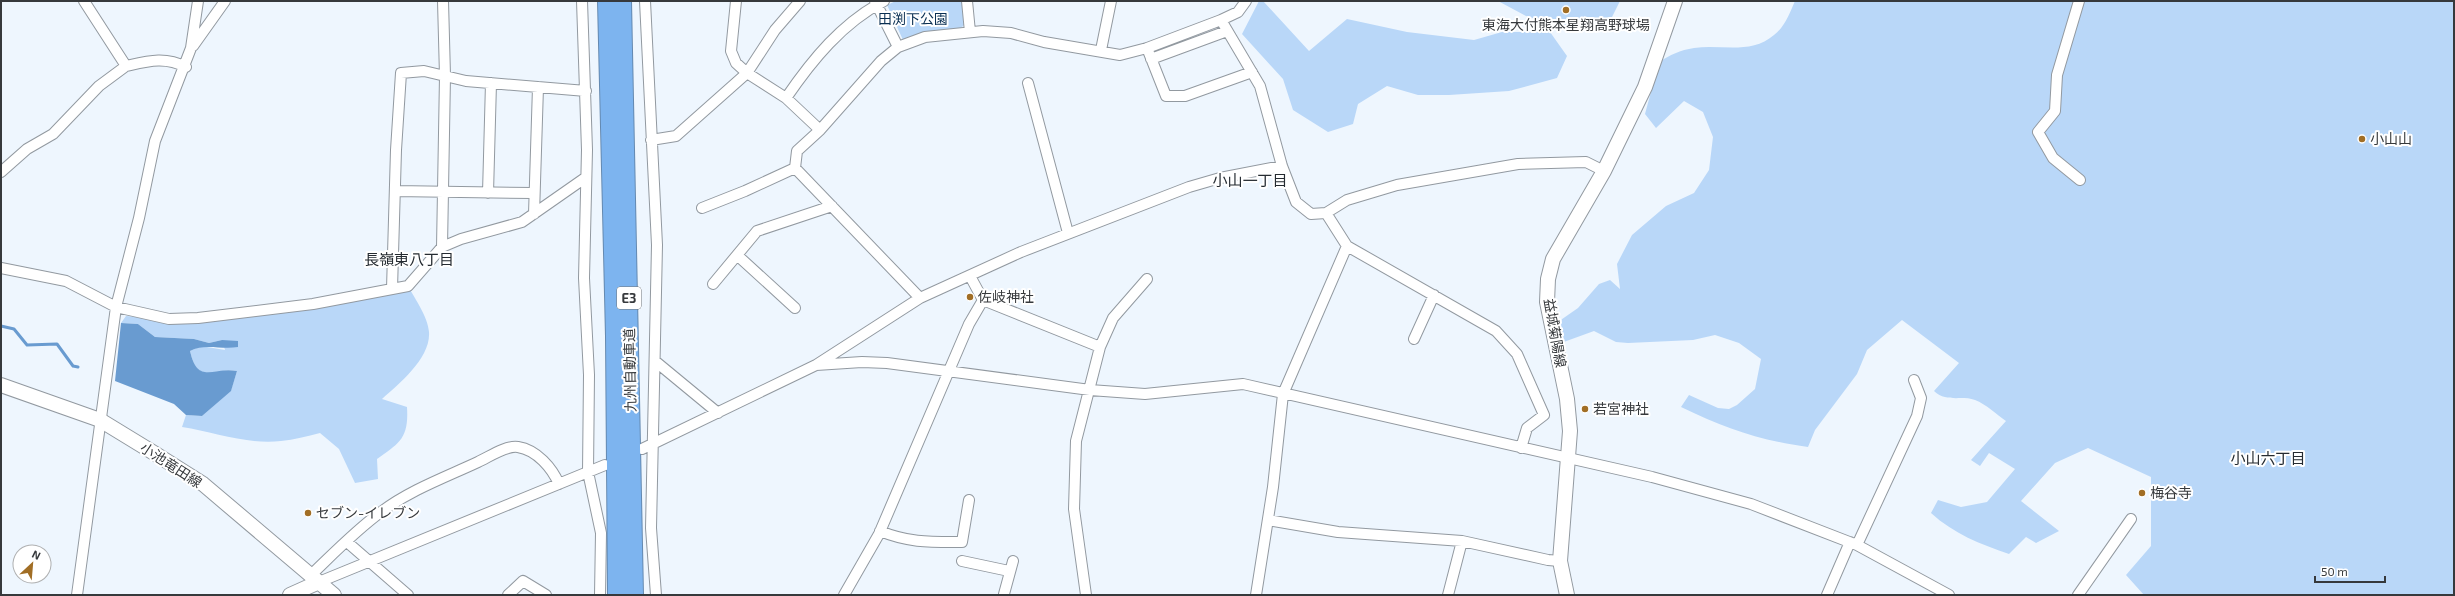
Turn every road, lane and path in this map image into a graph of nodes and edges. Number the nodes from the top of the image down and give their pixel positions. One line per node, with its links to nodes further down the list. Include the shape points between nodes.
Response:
1 (84, 1): 26 (street)
2 (198, 1): 22 (street)
3 (225, 1): 22 (street)
4 (443, 1): 30 (street)
5 (582, 1): 34 (street)
6 (599, 1): 37 (highway)
7 (607, 1): 37 (highway, 九州自動車道 / E3)
8 (622, 1): 107 (highway, 九州自動車道 / E3)
9 (645, 1): 38 (street)
10 (736, 1): 28 (street, via 731,51 736,63)
11 (800, 1): 28 (street, via 775,30)
12 (967, 1): 20 (street)
13 (1111, 1): 24 (street)
14 (1246, 1): 18 (street, via 1238,12)
15 (1675, 1): 41 (main road, 益城菊陽線, via 1645,87)
16 (2079, 1): 44 (street, via 2057,75 2055,111 2038,132 2053,158)
17 (879, 2): 21 (street); 35 (street, via 834,37)
18 (1221, 20): 19 (street); 23 (street)
19 (1227, 31): 25 (street); 29 (street)
20 (970, 32): 21 (street, via 924,37); 24 (street, via 1011,33 1044,42)
21 (898, 47): 36 (street, via 881,61)
22 (192, 48): 27 (street)
23 (1147, 48): 24 (street, via 1120,55); 25 (street)
24 (1101, 50)
25 (1151, 59): 29 (street, via 1166,96 1185,96)
26 (126, 66): 27 (street, via 161,59); 42 (street, via 99,86 53,134 27,149)
27 (186, 67): 65 (street, via 155,141 139,218)
28 (747, 72): 35 (street); 38 (street, via 676,136)
29 (1252, 72): 39 (street, via 1260,86)
30 (445, 76): 31 (street); 45 (street, via 424,71 401,73); 46 (street)
31 (491, 83): 33 (street); 47 (street)
32 (1028, 83): 53 (street)
33 (538, 87): 34 (street); 48 (street, via 538,138)
34 (586, 91): 43 (street)
35 (786, 98): 36 (street)
36 (820, 130): 40 (street, via 797,151)
37 (611, 134): 106 (highway, 九州自動車道 / E3)
38 (651, 140): 69 (street, via 657,245)
39 (1282, 166): 51 (street, via 1296,202 1311,214); 53 (street, via 1220,178)
40 (795, 168): 49 (street); 50 (street)
41 (1604, 171): 51 (street, via 1586,162 1518,164 1397,185 1347,200); 81 (main road, 益城菊陽線, via 1553,259 1548,279 1547,302 1570,425)
42 (1, 172)
43 (585, 178): 52 (street); 83 (street, via 584,278 589,375)
44 (2080, 180)
45 (394, 191): 46 (street); 61 (street)
46 (443, 192): 47 (street); 55 (street)
47 (488, 193): 48 (street)
48 (533, 193): 52 (street)
49 (832, 206): 56 (street, via 757,231); 63 (street)
50 (702, 208)
51 (1326, 213): 54 (street)
52 (534, 214): 55 (street, via 522,222)
53 (1068, 233): 58 (street)
54 (1347, 246): 62 (street); 75 (street)
55 (442, 247): 61 (street, via 408,286)
56 (737, 255): 60 (street); 66 (street)
57 (1, 268): 65 (street, via 66,281)
58 (970, 276): 63 (street); 64 (street)
59 (1147, 279): 68 (street, via 1113,318)
60 (713, 284)
61 (392, 289): 65 (street, via 313,304 198,318 169,319)
62 (1434, 295): 67 (street); 79 (street, via 1496,331 1517,354 1544,415 1527,428)
63 (920, 298): 70 (street)
64 (983, 300): 68 (street); 71 (street)
65 (116, 307): 77 (street)
66 (795, 308)
67 (1414, 339)
68 (1100, 346): 74 (street)
69 (655, 361): 76 (street); 78 (street)
70 (816, 365): 71 (street, via 862,362); 76 (street)
71 (949, 372): 74 (street); 88 (street)
72 (1914, 380): 91 (street, via 1921,398 1917,416)
73 (1, 385): 77 (main road, 小池竜田線)
74 (1090, 390): 75 (street, via 1144,394 1243,384); 110 (street, via 1076,441 1074,509)
75 (1283, 394): 79 (street); 87 (street)
76 (718, 413): 78 (street)
77 (100, 420): 97 (main road, 小池竜田線, via 203,484); 99 (street)
78 (654, 444): 80 (street); 108 (street, via 651,528)
79 (1521, 448): 81 (street)
80 (642, 449)
81 (1567, 459): 91 (street, via 1672,482 1751,504); 95 (main road, 益城菊陽線)
82 (605, 465): 83 (street)
83 (588, 472): 84 (street); 105 (street, via 601,533)
84 (559, 484): 90 (street, via 545,462 529,451 517,447 425,486 381,511); 92 (street)
85 (969, 500): 88 (street, via 962,542 922,543)
86 (2131, 519): 116 (street)
87 (1268, 520): 89 (street, via 1338,532); 111 (street)
88 (880, 531): 109 (street)
89 (1462, 541): 95 (street); 112 (street)
90 (347, 542): 92 (street); 97 (street)
91 (1854, 544): 114 (street); 115 (street)
92 (369, 561): 97 (street); 102 (street)
93 (962, 561): 96 (street)
94 (1013, 561): 96 (street)
95 (1560, 561): 113 (main road, 益城菊陽線)
96 (1009, 571): 98 (street)
97 (315, 578): 100 (main road); 101 (main road, 小池竜田線)
98 (1004, 594)
99 (77, 595)
100 (290, 595)
101 (334, 595)
102 (408, 595)
103 (508, 595): 104 (street, via 523,581)
104 (546, 595)
105 (600, 595)
106 (617, 595)
107 (634, 595)
108 (656, 595)
109 (844, 595)
110 (1086, 595)
111 (1256, 595)
112 (1448, 595)
113 (1568, 595)
114 (1827, 595)
115 (1949, 595)
116 (2078, 595)

